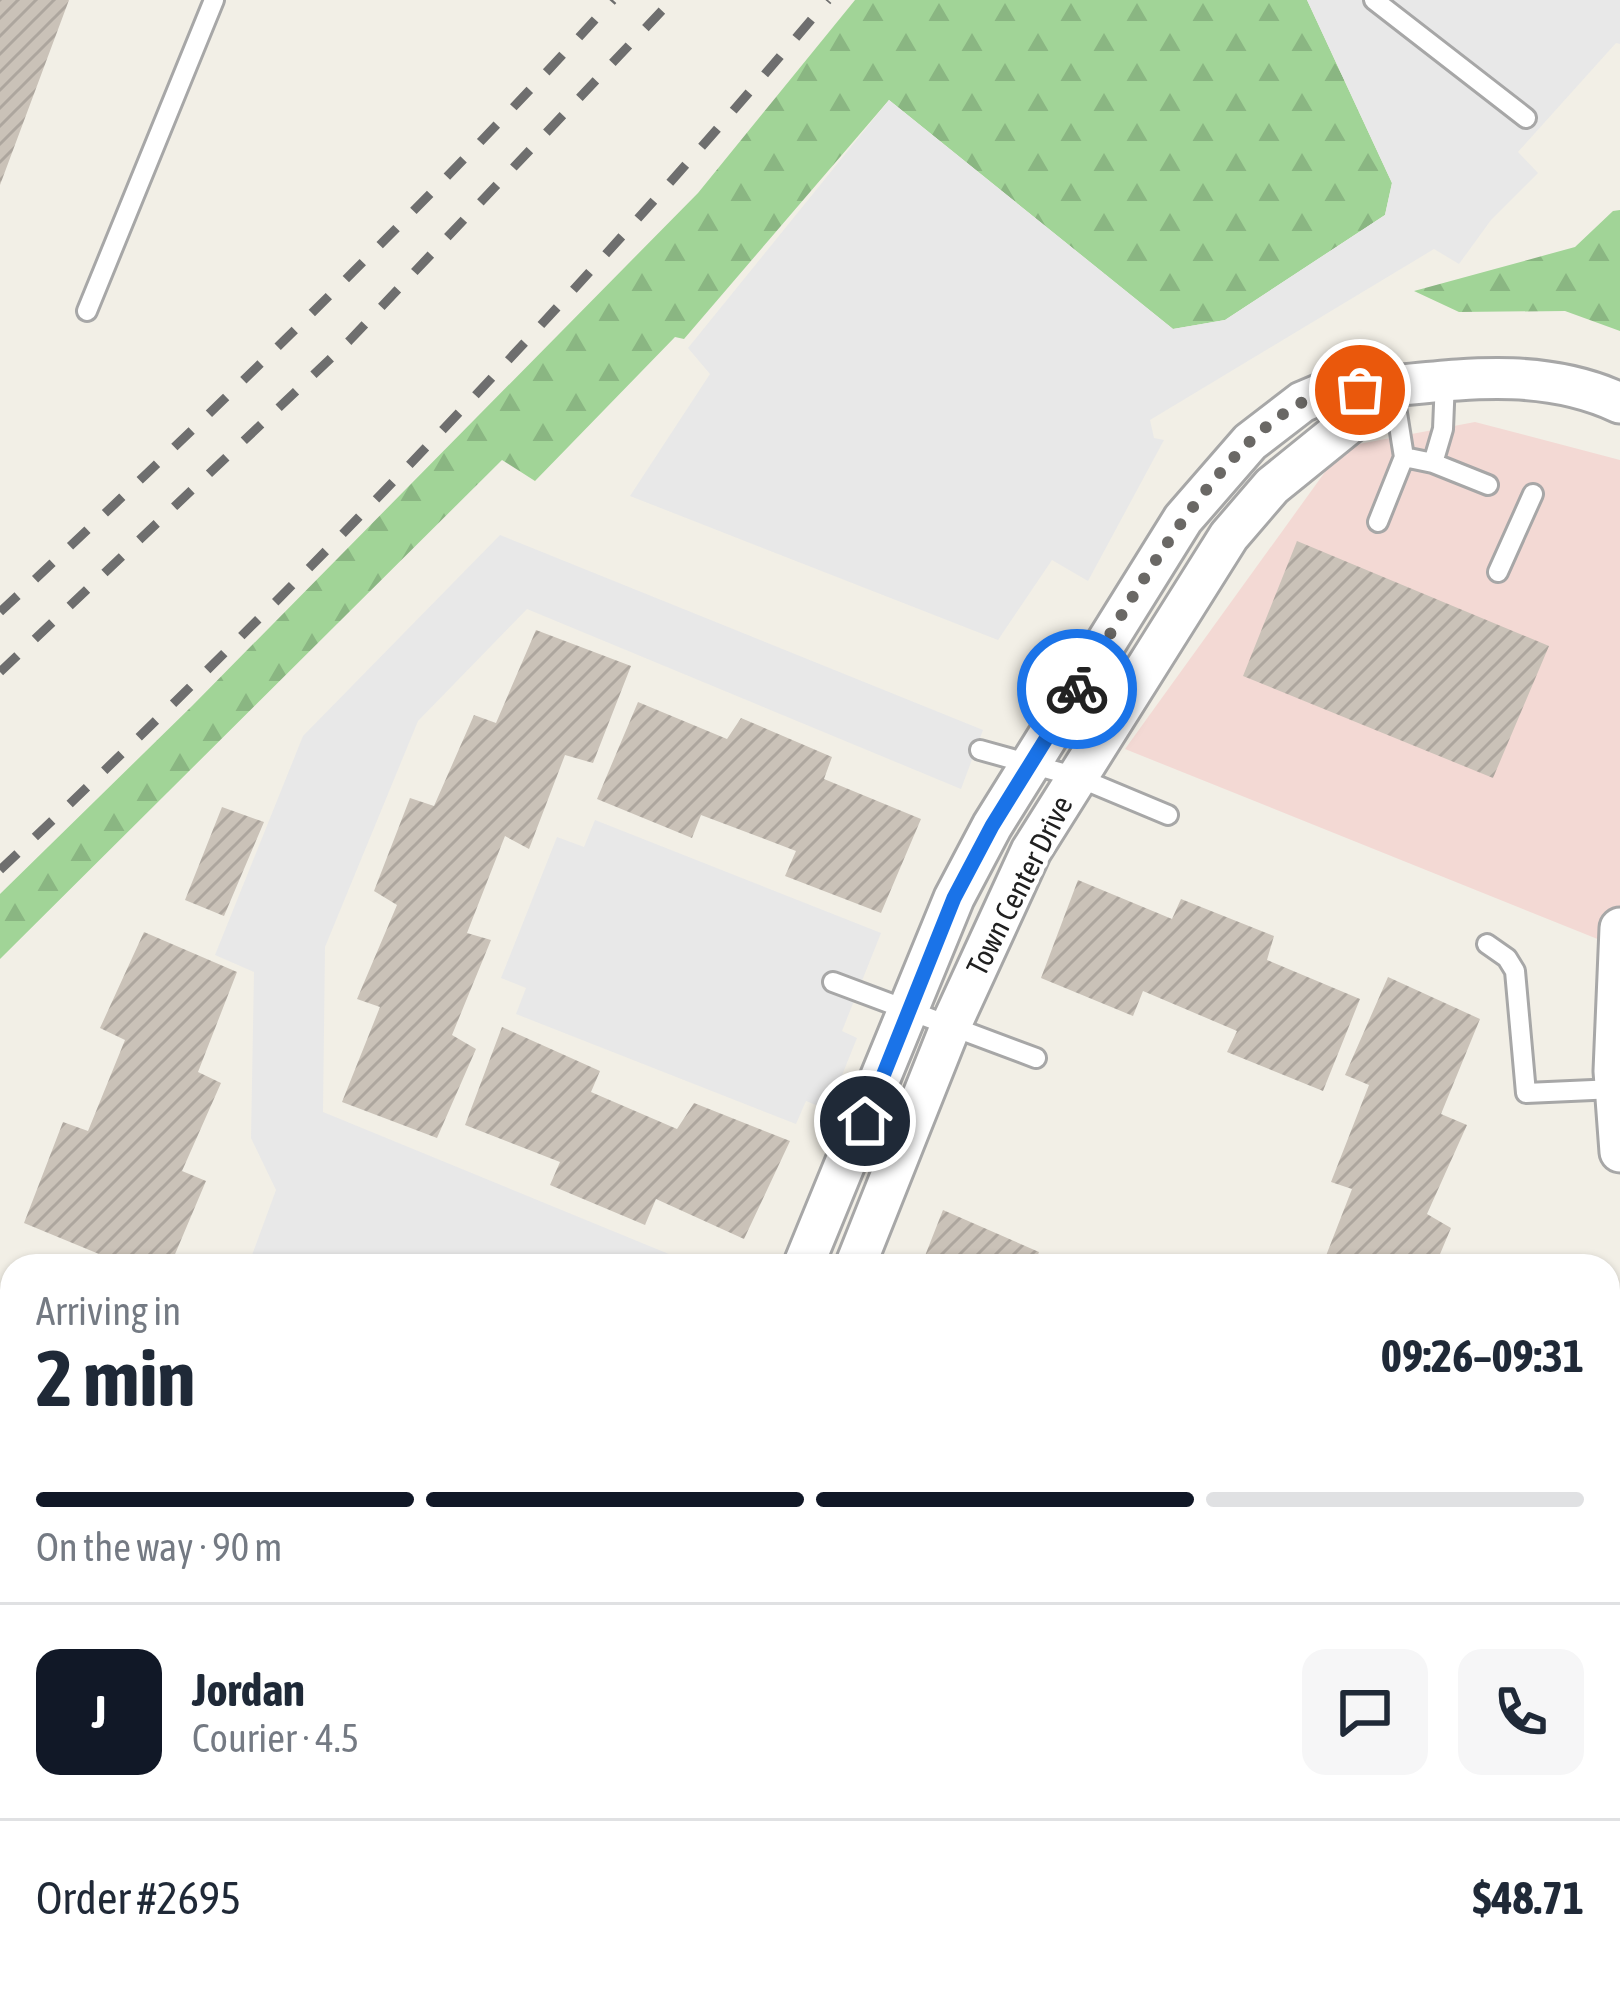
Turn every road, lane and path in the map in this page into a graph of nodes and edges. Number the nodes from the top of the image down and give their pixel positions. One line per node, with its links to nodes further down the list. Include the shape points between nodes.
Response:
1 (214, 0): 4 (lane)
2 (1374, 0): 3 (lane)
3 (1526, 118)
4 (87, 311)
5 (1445, 380): 6 (street, Town Center Drive); 7 (street, Town Center Drive, via 1513,376); 9 (lane)
6 (1393, 388): 8 (lane); 15 (street, Town Center Drive, via 1328,391 1302,402 1222,470); 16 (street, Town Center Drive, via 1272,486 1229,536)
7 (1620, 404)
8 (1404, 457): 9 (lane); 12 (lane)
9 (1433, 463): 10 (lane)
10 (1488, 485)
11 (1533, 494): 13 (lane)
12 (1378, 522)
13 (1498, 572)
14 (980, 750): 15 (lane)
15 (1031, 762): 16 (lane); 21 (street, Town Center Drive, via 954,898)
16 (1077, 777): 17 (lane); 22 (street, Town Center Drive, via 1031,851)
17 (1168, 815)
18 (1620, 928): 24 (street)
19 (1487, 944): 24 (lane, via 1515,971 1526,1093)
20 (833, 982): 21 (lane)
21 (907, 1010): 22 (lane); 26 (street, Town Center Drive)
22 (951, 1024): 23 (lane); 27 (street, Town Center Drive)
23 (1036, 1058)
24 (1615, 1089): 25 (street)
25 (1620, 1152)
26 (808, 1254)
27 (860, 1254)

